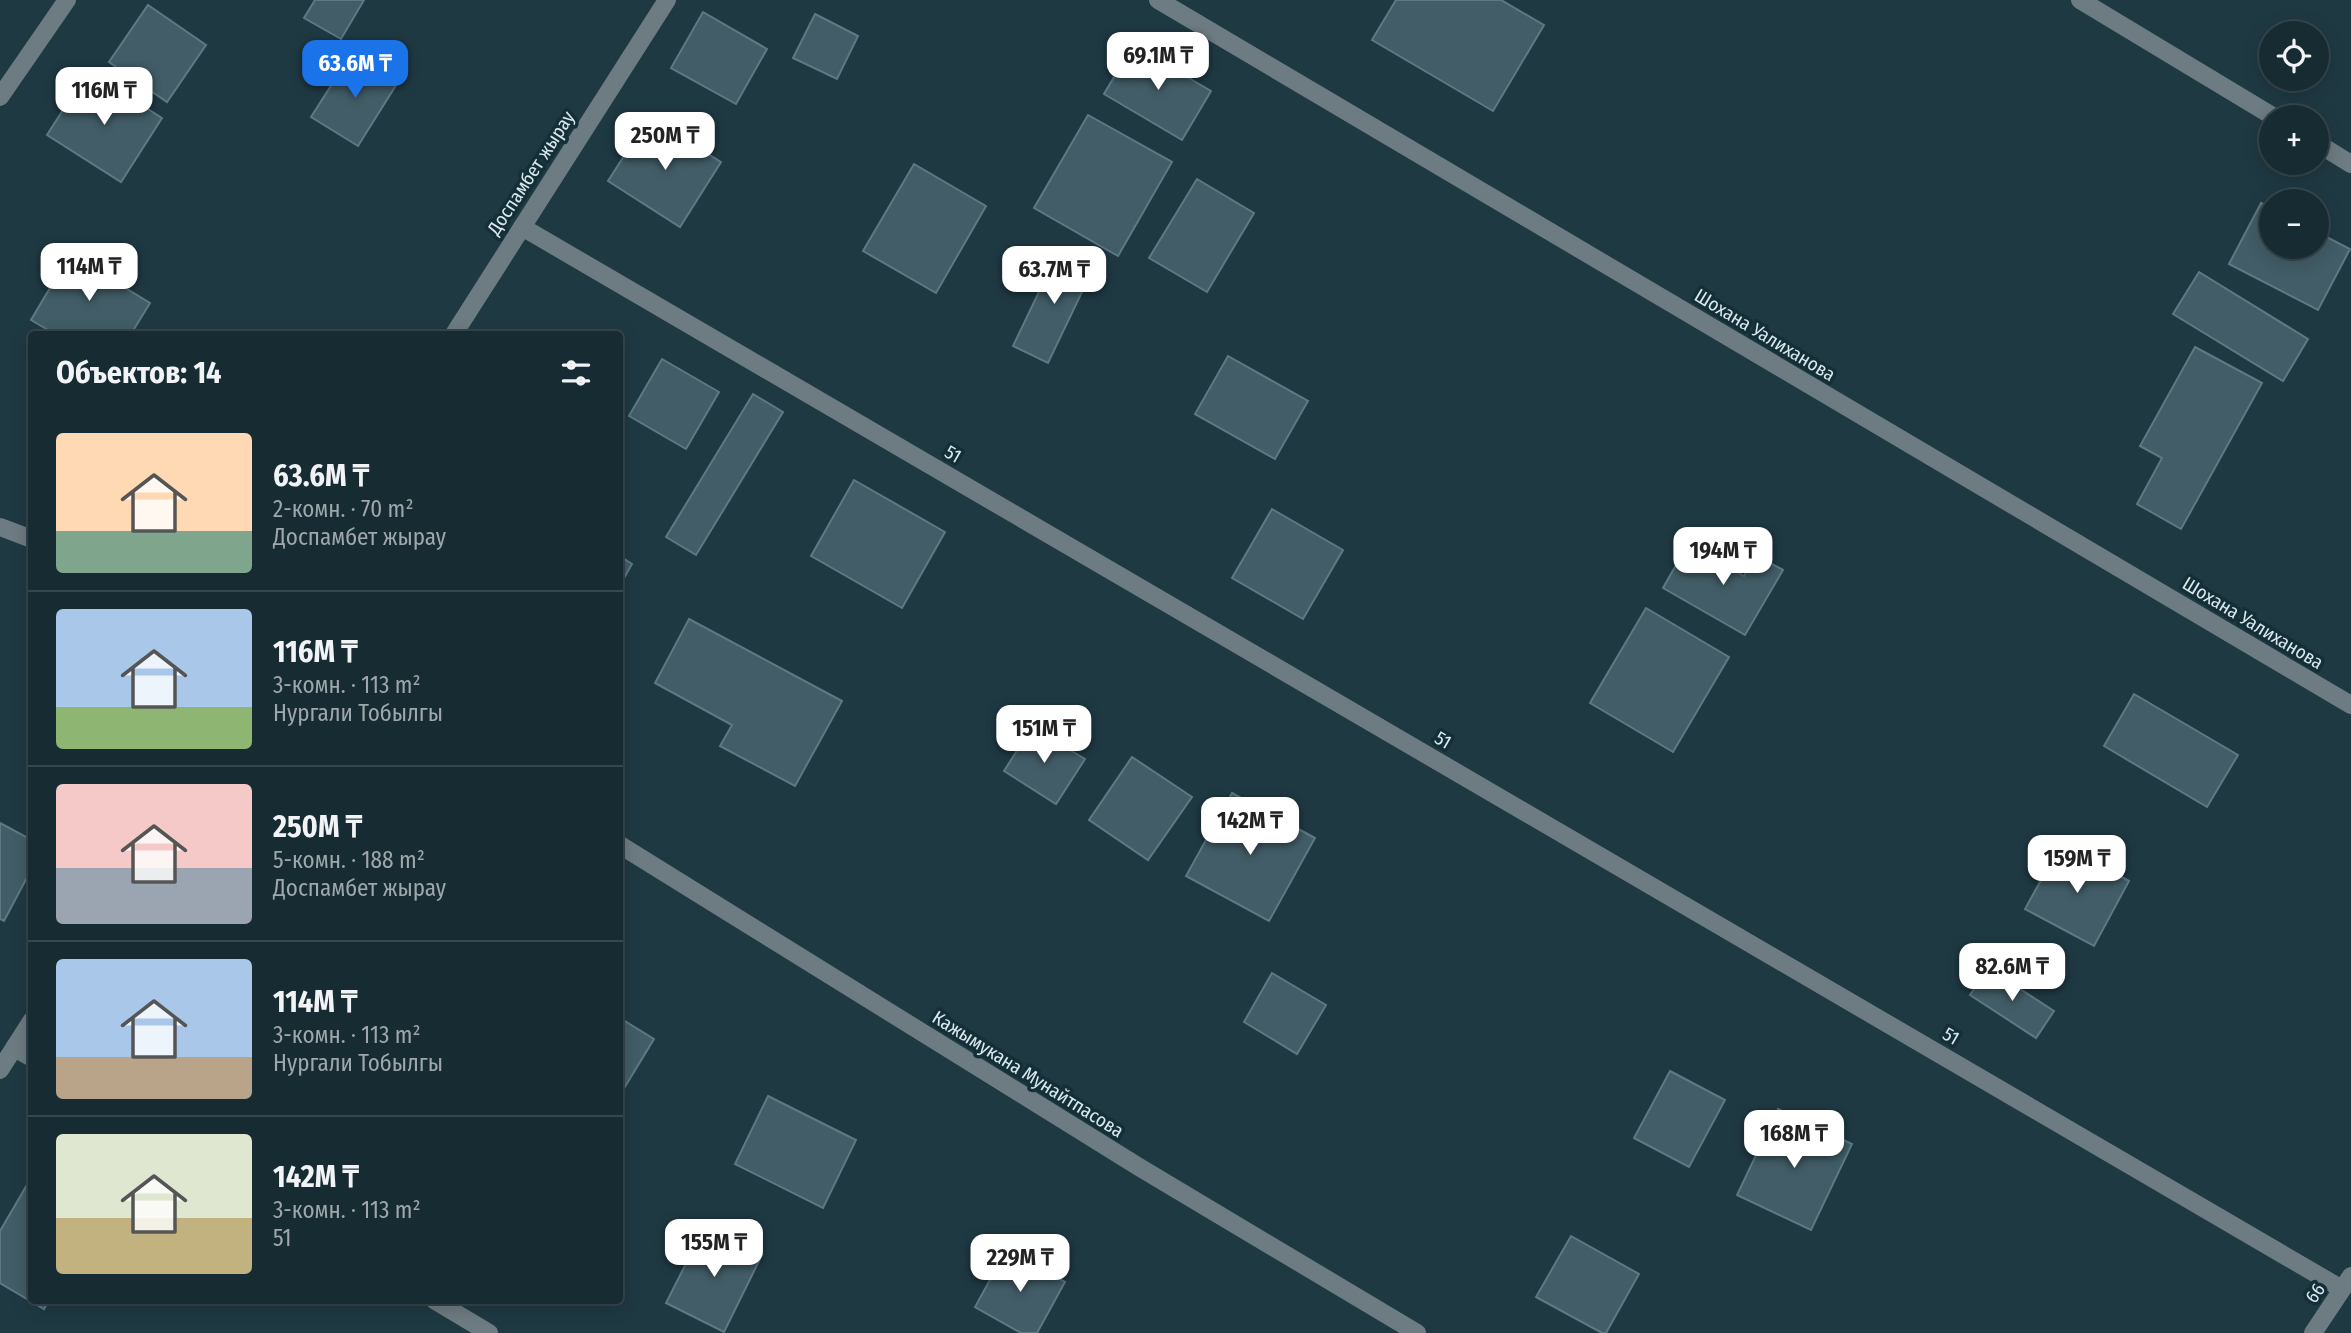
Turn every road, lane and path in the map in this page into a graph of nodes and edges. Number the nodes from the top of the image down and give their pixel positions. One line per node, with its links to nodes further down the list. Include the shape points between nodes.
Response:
1 (67, 0): 5 (street)
2 (667, 0): 9 (street, Доспамбет жырау)
3 (1158, 0): 13 (street, Шохана Уалиханова)
4 (2080, 0): 6 (street)
5 (0, 96)
6 (2259, 108)
7 (2329, 150): 8 (street)
8 (2351, 164)
9 (522, 227): 10 (street, Доспамбет жырау); 19 (street, 51)
10 (456, 331)
11 (0, 527): 12 (street)
12 (28, 538)
13 (2351, 705)
14 (623, 847): 22 (street, Кажымукана Мунайтпасова, via 1139,1167)
15 (28, 1027): 16 (street)
16 (15, 1048): 17 (street); 18 (street)
17 (28, 1056)
18 (0, 1070)
19 (2347, 1283): 23 (street, 66)
20 (441, 1304): 21 (street)
21 (489, 1333)
22 (1417, 1333)
23 (2313, 1333)

